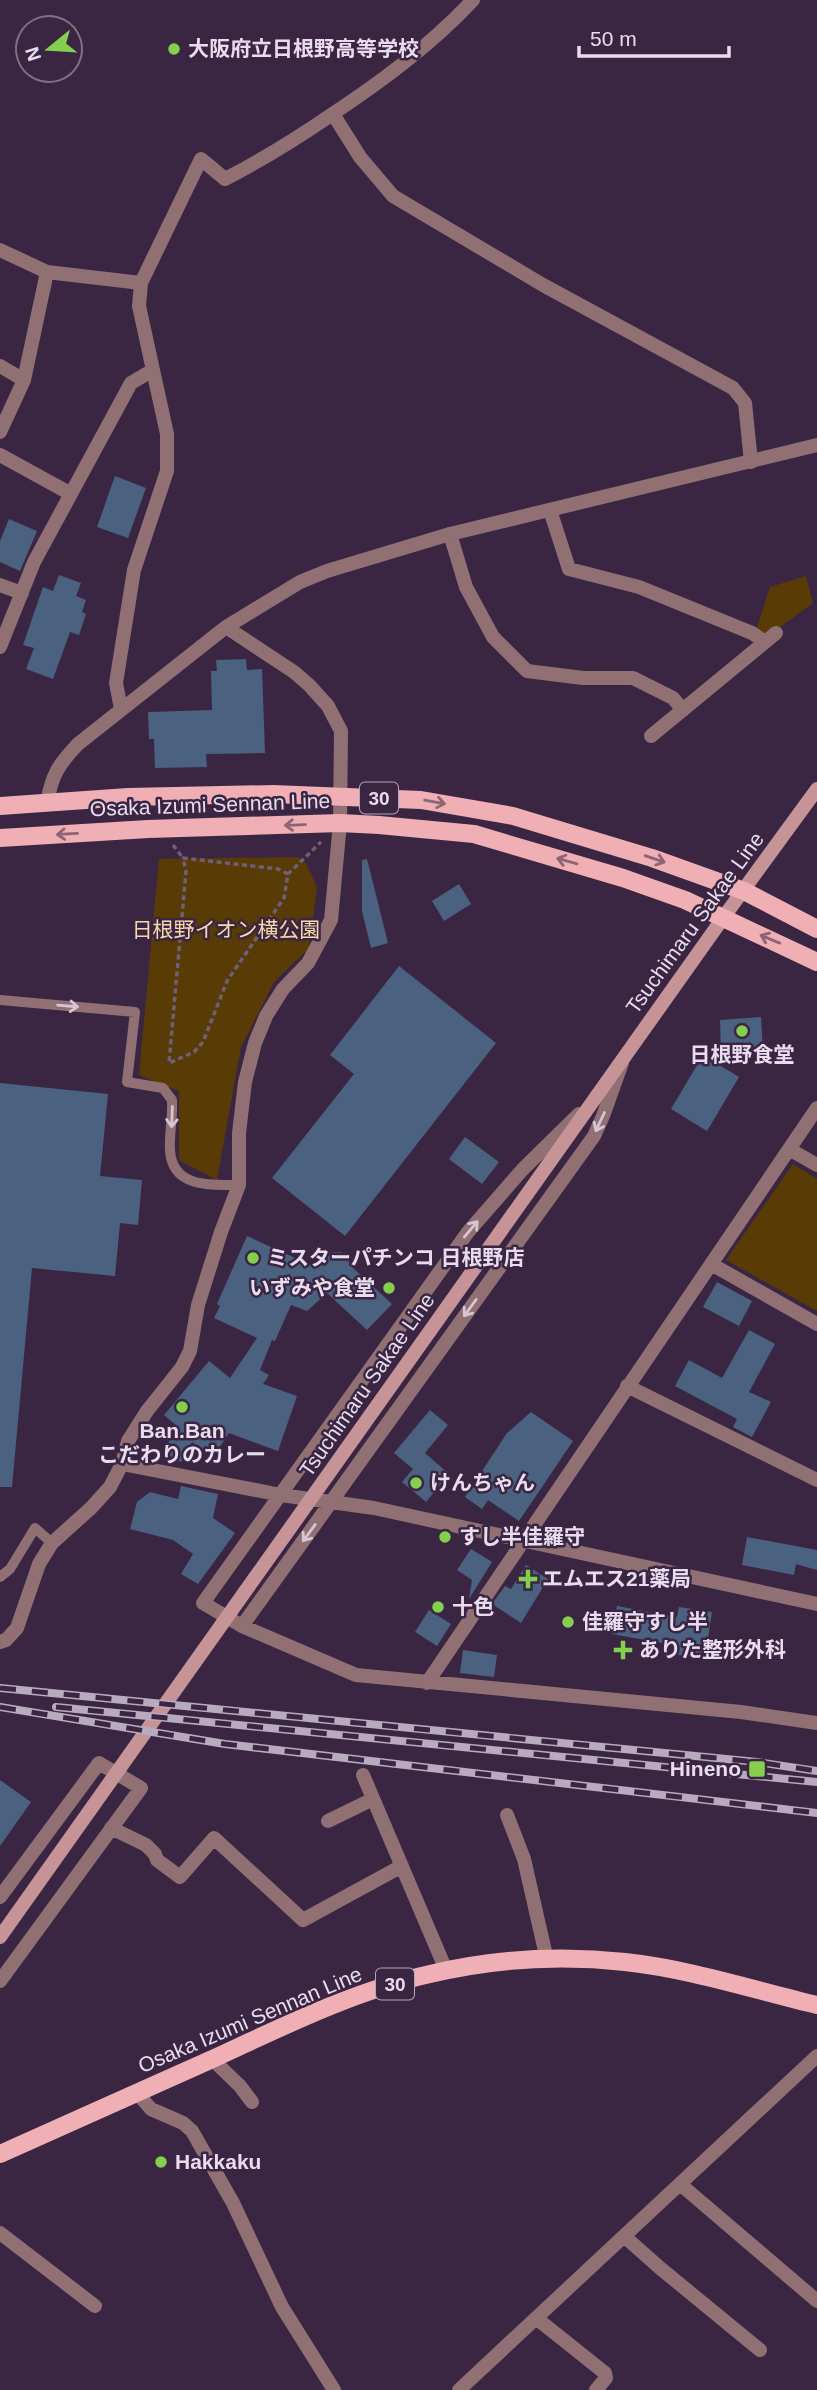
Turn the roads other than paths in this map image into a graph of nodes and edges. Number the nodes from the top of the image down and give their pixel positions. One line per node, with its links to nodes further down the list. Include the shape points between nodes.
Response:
1 (473, 0): 2 (street, via 390,76)
2 (333, 114): 5 (street, via 268,158 225,179 201,159); 12 (street, via 360,157 393,196 543,285 733,388 745,403)
3 (0, 250): 4 (street)
4 (47, 272): 5 (street); 8 (street)
5 (141, 283): 7 (street, via 139,306)
6 (0, 366): 8 (street)
7 (153, 370): 13 (street, via 131,383); 20 (street, via 167,434 167,471 134,570 116,683)
8 (24, 380): 9 (street)
9 (0, 432)
10 (817, 445): 12 (street)
11 (0, 455): 13 (street)
12 (751, 462): 14 (street)
13 (71, 494): 17 (street)
14 (550, 510): 15 (street); 21 (street, via 569,569 639,587 771,637)
15 (450, 534): 18 (street, via 300,582); 21 (street, via 466,587 493,637 527,671 634,678 673,698)
16 (0, 585): 17 (street)
17 (22, 593): 19 (street)
18 (226, 627): 20 (street); 24 (street, via 294,672 328,706 341,732)
19 (0, 647)
20 (121, 709): 25 (street, via 59,764)
21 (683, 710): 22 (street)
22 (652, 736)
23 (817, 789): 29 (main road, Tsuchimaru Sakae Line)
24 (342, 796): 25 (main road, Osaka Izumi Sennan Line / 30, via 141,797); 27 (street); 29 (main road, Osaka Izumi Sennan Line / 30, one-way to 29, via 421,800 513,816)
25 (47, 803): 26 (main road, Osaka Izumi Sennan Line / 30)
26 (0, 806)
27 (340, 823): 28 (main road, Osaka Izumi Sennan Line / 30, one-way to 28); 30 (main road, Osaka Izumi Sennan Line / 30, one-way to 27, via 623,877 474,834); 39 (street, via 331,920 308,963 283,989 255,1042 239,1133)
28 (0, 838)
29 (744, 891): 30 (main road, Tsuchimaru Sakae Line); 31 (main road, Osaka Izumi Sennan Line / 30)
30 (723, 918): 32 (main road, Osaka Izumi Sennan Line / 30, one-way to 30); 34 (main road, Tsuchimaru Sakae Line)
31 (817, 929)
32 (817, 961)
33 (0, 1000): 39 (lane, one-way to 39, via 135,1012 127,1082 163,1088 172,1100 170,1151 175,1171 204,1184)
34 (624, 1058): 35 (main road, Tsuchimaru Sakae Line); 46 (street, one-way to 46, via 594,1136)
35 (597, 1097): 45 (street, one-way to 35, via 468,1232 523,1169); 62 (main road, Tsuchimaru Sakae Line)
36 (817, 1108): 37 (street)
37 (789, 1149): 38 (street); 40 (street)
38 (817, 1165)
39 (239, 1185): 43 (street, via 198,1306 190,1351 128,1441)
40 (711, 1264): 41 (street); 42 (street)
41 (817, 1324)
42 (627, 1386): 44 (street); 47 (street)
43 (122, 1464): 45 (street); 48 (street, via 103,1494)
44 (817, 1480)
45 (281, 1495): 46 (street); 51 (street, via 203,1603)
46 (331, 1502): 47 (street); 51 (street, one-way to 51)
47 (522, 1540): 50 (street); 53 (street)
48 (52, 1543): 49 (lane, via 35,1528); 52 (street, via 39,1564 17,1628)
49 (0, 1577)
50 (817, 1604)
51 (242, 1626): 53 (street, via 356,1675)
52 (0, 1642)
53 (427, 1683): 54 (street)
54 (817, 1723)
55 (363, 1775): 56 (street)
56 (373, 1799): 58 (street); 60 (street)
57 (507, 1815): 63 (street, via 524,1859)
58 (328, 1821)
59 (111, 1828): 60 (street, via 146,1845 180,1877 214,1838 303,1920); 61 (street, via 141,1788 99,1763); 65 (street)
60 (402, 1866): 64 (street)
61 (0, 1897)
62 (0, 1937)
63 (547, 1960): 64 (main road, Osaka Izumi Sennan Line / 30); 66 (main road, Osaka Izumi Sennan Line / 30, via 612,1961 659,1968)
64 (446, 1970): 68 (main road, Osaka Izumi Sennan Line / 30, via 339,2003)
65 (0, 1981)
66 (817, 2005)
67 (817, 2056): 72 (street)
68 (212, 2059): 69 (main road, Osaka Izumi Sennan Line / 30); 70 (street)
69 (137, 2093): 71 (main road, Osaka Izumi Sennan Line / 30); 79 (street, via 150,2109 192,2131 233,2203 282,2307)
70 (252, 2102)
71 (0, 2154)
72 (680, 2184): 74 (street); 75 (street)
73 (0, 2233): 76 (street)
74 (624, 2236): 77 (street); 78 (street)
75 (817, 2301)
76 (95, 2306)
77 (536, 2318): 80 (street); 81 (street, via 605,2373)
78 (761, 2350)
79 (334, 2390)
80 (459, 2390)
81 (596, 2390)

